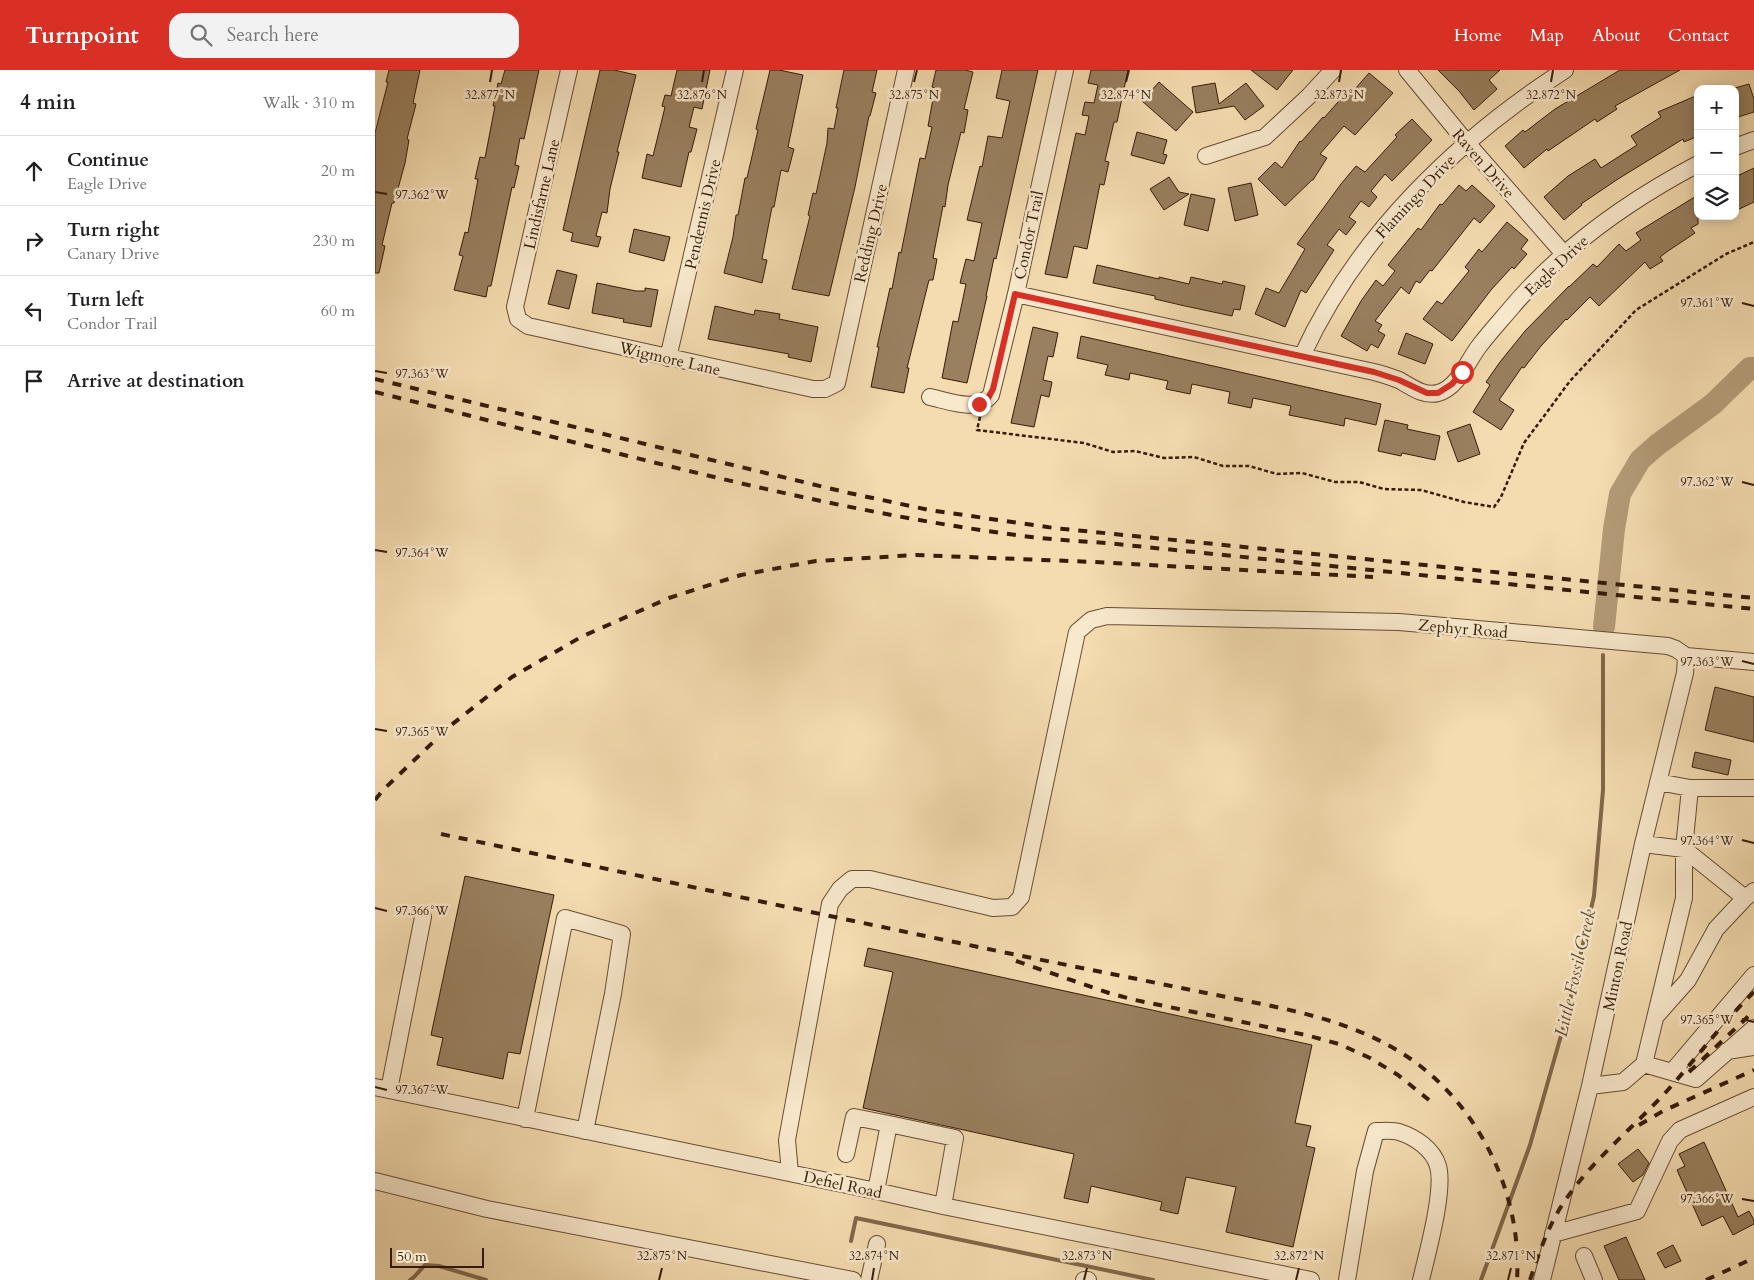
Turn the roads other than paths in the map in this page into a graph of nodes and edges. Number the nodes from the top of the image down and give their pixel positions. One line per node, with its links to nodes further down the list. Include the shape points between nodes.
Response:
1 (569, 70): 15 (street, Lindisfarne Lane, via 515,307)
2 (735, 70): 17 (street, Pendennis Drive)
3 (907, 70): 18 (street, Redding Drive, via 837,383)
4 (1065, 70): 14 (street, Condor Trail)
5 (1333, 70): 11 (street, via 1265,137)
6 (1407, 70): 9 (street, Raven Drive)
7 (1565, 70): 9 (street, Flamingo Drive, via 1507,109)
8 (1754, 140): 10 (street)
9 (1467, 143): 13 (street, Raven Drive); 16 (street, Flamingo Drive, via 1416,193 1344,279)
10 (1739, 146)
11 (1206, 156)
12 (1694, 166): 13 (street, Eagle Drive, via 1619,211)
13 (1564, 254): 16 (street, Eagle Drive, via 1507,313 1452,384 1438,393 1427,393 1374,372)
14 (1015, 294): 16 (street); 19 (street, Condor Trail, via 993,389 987,400 969,405)
15 (518, 319): 17 (street, Wigmore Lane, via 528,326)
16 (1303, 356)
17 (668, 358): 18 (street, Wigmore Lane)
18 (825, 389)
19 (930, 397)
20 (1684, 654): 21 (street, Zephyr Road); 22 (street, Minton Road, via 1685,673); 43 (street, Zephyr Road, via 1668,646 1427,624 1107,616 1091,620 1077,632 1021,897 1012,907 993,908 870,879 852,879 830,904 787,1140)
21 (1754, 662)
22 (1658, 782): 23 (street); 25 (street, Minton Road)
23 (1690, 788): 24 (street); 26 (street)
24 (1754, 788)
25 (1643, 844): 26 (street); 36 (street, Minton Road)
26 (1684, 849): 27 (street); 30 (street, via 1684,898)
27 (1749, 895): 30 (street, via 1717,930 1689,980)
28 (423, 917): 37 (street)
29 (1754, 976): 35 (street)
30 (1656, 1017): 34 (street)
31 (1754, 1028): 33 (street)
32 (1754, 1047): 33 (street)
33 (1727, 1051): 35 (street, via 1696,1079)
34 (1644, 1064): 35 (street); 36 (street, via 1623,1082)
35 (1672, 1072)
36 (1590, 1086): 47 (street, Minton Road)
37 (382, 1089): 39 (street, Defiel Road)
38 (1754, 1096): 47 (street, via 1680,1130 1670,1141 1637,1211)
39 (525, 1119): 41 (street, Defiel Road); 41 (street, via 565,918 623,934)
40 (889, 1124): 42 (street, via 854,1116); 45 (street); 46 (street, via 955,1138)
41 (585, 1130): 43 (street, Defiel Road)
42 (846, 1154)
43 (790, 1173): 45 (street, Defiel Road)
44 (375, 1181): 50 (street, via 487,1209)
45 (876, 1191): 46 (street, Defiel Road)
46 (943, 1206): 54 (street, Defiel Road)
47 (1553, 1234): 57 (street, Minton Road)
48 (877, 1244): 51 (street)
49 (1584, 1256): 58 (street)
50 (853, 1280)
51 (869, 1280)
52 (1084, 1280): 53 (street)
53 (1088, 1280)
54 (1311, 1280)
55 (1347, 1280): 56 (street, via 1365,1171 1376,1131 1399,1131 1428,1147 1438,1166 1436,1213)
56 (1421, 1280)
57 (1542, 1280)
58 (1594, 1280)

